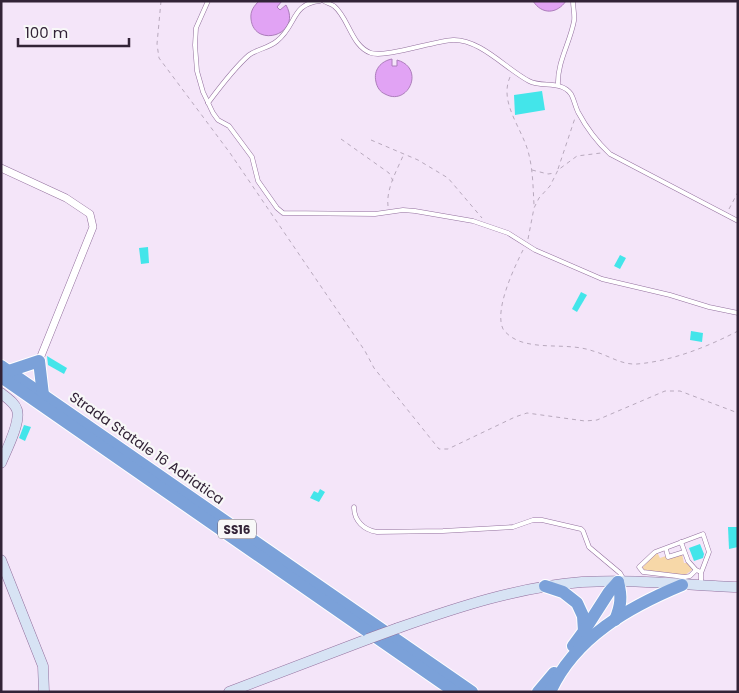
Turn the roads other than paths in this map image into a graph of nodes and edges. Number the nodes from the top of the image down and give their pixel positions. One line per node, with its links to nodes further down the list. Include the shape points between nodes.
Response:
1 (208, 1): 5 (lane, via 196,28 195,45 197,71)
2 (322, 1): 4 (lane, via 334,6 358,42 372,53 462,40 491,54 532,83); 5 (lane, via 309,2 297,12 291,26 276,42 248,56)
3 (573, 1): 4 (lane, via 571,35 558,70)
4 (558, 85): 7 (lane, via 570,94 592,134 610,154)
5 (208, 103): 8 (lane, via 218,120 229,126 252,157 258,181 283,213 375,214 414,210 473,221 508,233 535,250 602,279)
6 (1, 168): 9 (street, via 66,198 90,214 93,227)
7 (738, 221)
8 (738, 312)
9 (39, 361): 10 (highway); 12 (highway)
10 (4, 372): 12 (highway, Strada Statale 16 Adriatica / SS16); 28 (highway, Strada Statale 16 Adriatica / SS16)
11 (1, 393): 13 (main road, via 13,403 18,419)
12 (43, 395): 30 (highway, Strada Statale 16 Adriatica / SS16)
13 (1, 463)
14 (354, 508): 21 (lane, via 360,524 368,531 377,532 513,527 533,520 581,529 588,547 620,573)
15 (681, 542): 16 (lane, via 664,547); 17 (lane); 20 (lane, via 705,535 709,552)
16 (666, 549): 17 (lane, via 668,557); 19 (lane, via 655,552 640,566 640,570 685,577)
17 (684, 552): 19 (lane)
18 (1, 560): 31 (main road, via 43,666)
19 (696, 570): 20 (lane)
20 (701, 572): 24 (lane)
21 (622, 582): 22 (main road); 23 (main road); 26 (highway, via 620,609); 27 (highway, via 609,592)
22 (682, 585): 24 (main road); 26 (highway, via 651,598)
23 (545, 586): 27 (highway, via 563,592 577,603 583,616); 29 (main road, bridge, via 462,606)
24 (700, 586): 25 (main road)
25 (738, 587)
26 (615, 620): 37 (highway, via 580,647)
27 (584, 631): 36 (highway)
28 (405, 657): 30 (highway, Strada Statale 16 Adriatica / SS16); 34 (highway)
29 (260, 679): 32 (main road); 33 (main road)
30 (464, 690): 35 (highway)
31 (44, 692)
32 (229, 692)
33 (253, 692)
34 (442, 692)
35 (479, 692)
36 (538, 692)
37 (550, 692)

